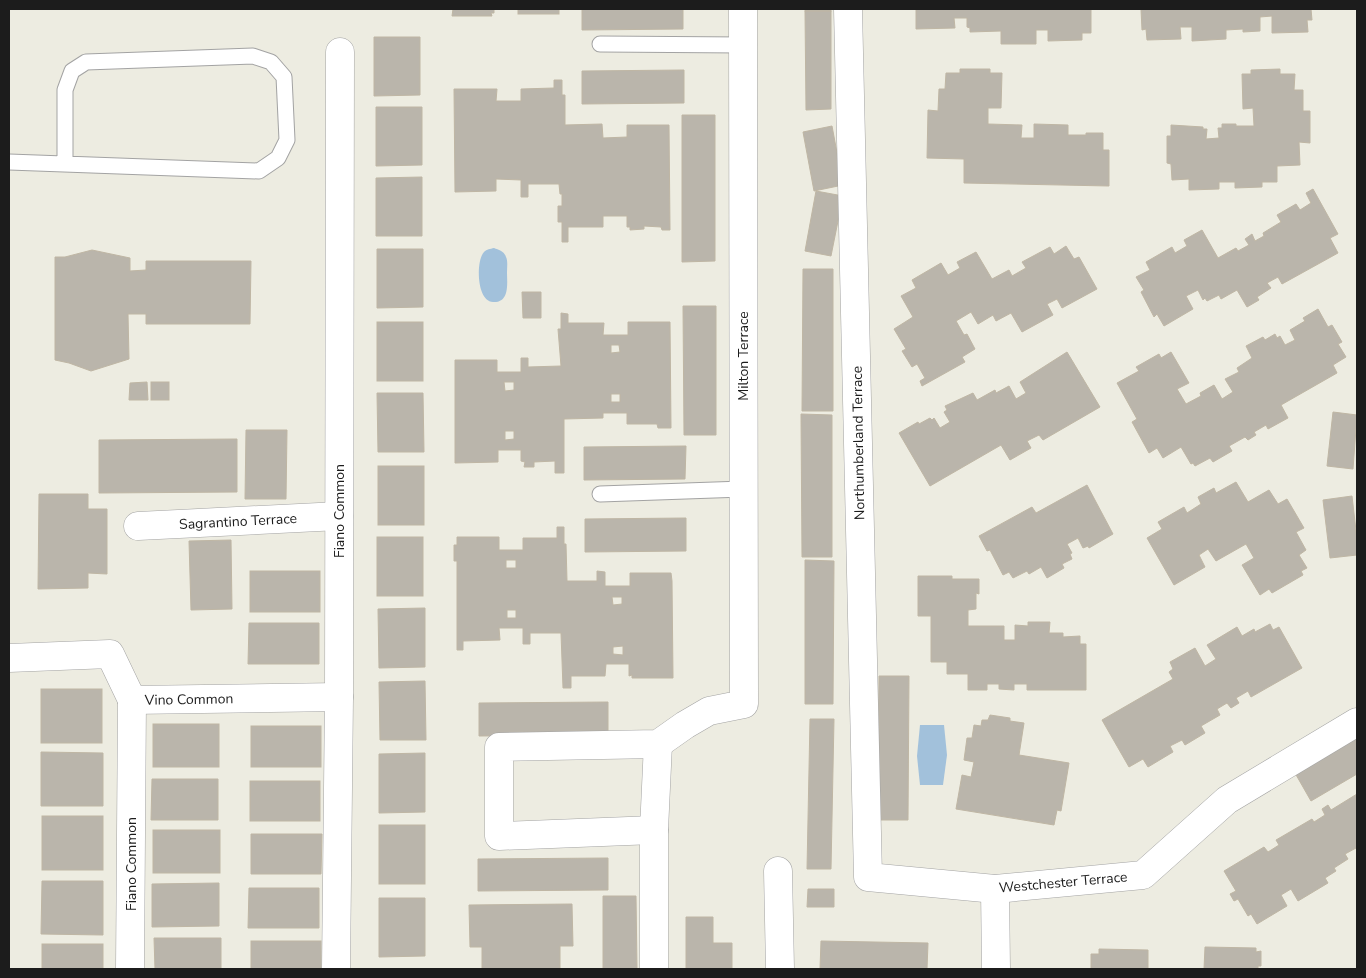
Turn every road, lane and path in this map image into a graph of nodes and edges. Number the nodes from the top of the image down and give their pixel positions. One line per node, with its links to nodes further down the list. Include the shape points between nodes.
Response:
1 (742, 9): 4 (street, Milton Terrace)
2 (848, 9): 19 (street, Northumberland Terrace)
3 (600, 44): 4 (lane)
4 (743, 45): 8 (street, Milton Terrace)
5 (340, 52): 10 (street, Fiano Common)
6 (9, 162): 7 (lane)
7 (65, 163): 7 (lane, via 260,171 278,158 287,140 284,78 271,62 253,56 86,62 72,71 65,90)
8 (743, 489): 9 (lane); 16 (street, Milton Terrace, via 744,704 709,711)
9 (600, 494)
10 (339, 516): 11 (street, Sagrantino Terrace); 13 (street, Fiano Common)
11 (138, 526)
12 (9, 658): 14 (street, Vino Common, via 110,654)
13 (339, 698): 14 (street, Vino Common); 22 (street, Fiano Common)
14 (132, 700): 21 (street, Fiano Common)
15 (1357, 722): 20 (street, Westchester Terrace, via 1227,800 1143,875)
16 (658, 744): 17 (street); 17 (street, via 499,747 499,836)
17 (654, 830): 23 (street)
18 (778, 871): 24 (street)
19 (868, 877): 20 (street, Westchester Terrace)
20 (995, 889): 25 (street)
21 (130, 969)
22 (336, 969)
23 (654, 969)
24 (780, 969)
25 (996, 969)

